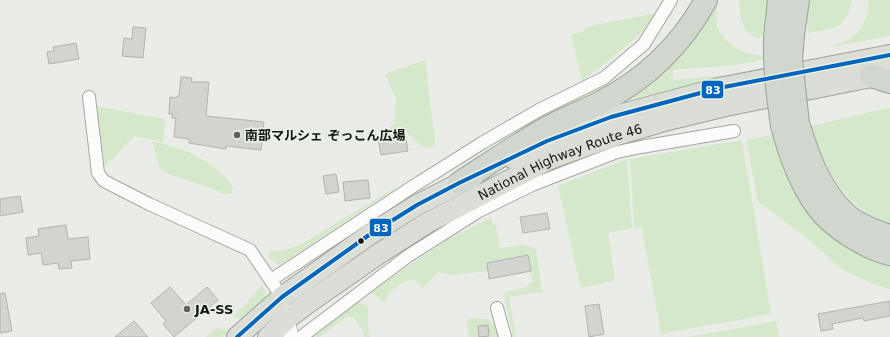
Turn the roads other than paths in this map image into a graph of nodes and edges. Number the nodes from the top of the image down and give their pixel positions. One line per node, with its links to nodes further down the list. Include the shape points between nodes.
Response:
1 (672, 0): 14 (street, via 644,44 604,78 538,110 482,143)
2 (706, 0): 11 (highway, via 682,36 660,62 638,80 602,102 544,129)
3 (779, 0): 5 (highway)
4 (798, 0): 5 (highway)
5 (784, 36): 9 (highway, bridge, via 774,54 776,85)
6 (890, 55): 11 (highway, National Highway Route 46, via 719,88 611,117 547,142)
7 (884, 77): 17 (highway, National Highway Route 46, via 726,106 668,120 552,158 427,223 308,303)
8 (89, 96): 14 (street, via 98,173 104,181 250,250)
9 (790, 125): 12 (highway, via 807,151 817,175 847,215 869,228); 13 (highway, via 789,152 818,209 862,244)
10 (734, 131): 20 (street, via 617,152 532,185 479,211 408,256)
11 (458, 183): 15 (highway, National Highway Route 46, via 369,235)
12 (890, 236)
13 (890, 254)
14 (271, 280): 15 (street)
15 (282, 297): 17 (street); 18 (highway, National Highway Route 46)
16 (497, 308): 21 (street)
17 (289, 328): 19 (highway, National Highway Route 46)
18 (237, 337)
19 (268, 337)
20 (301, 337)
21 (505, 337)

